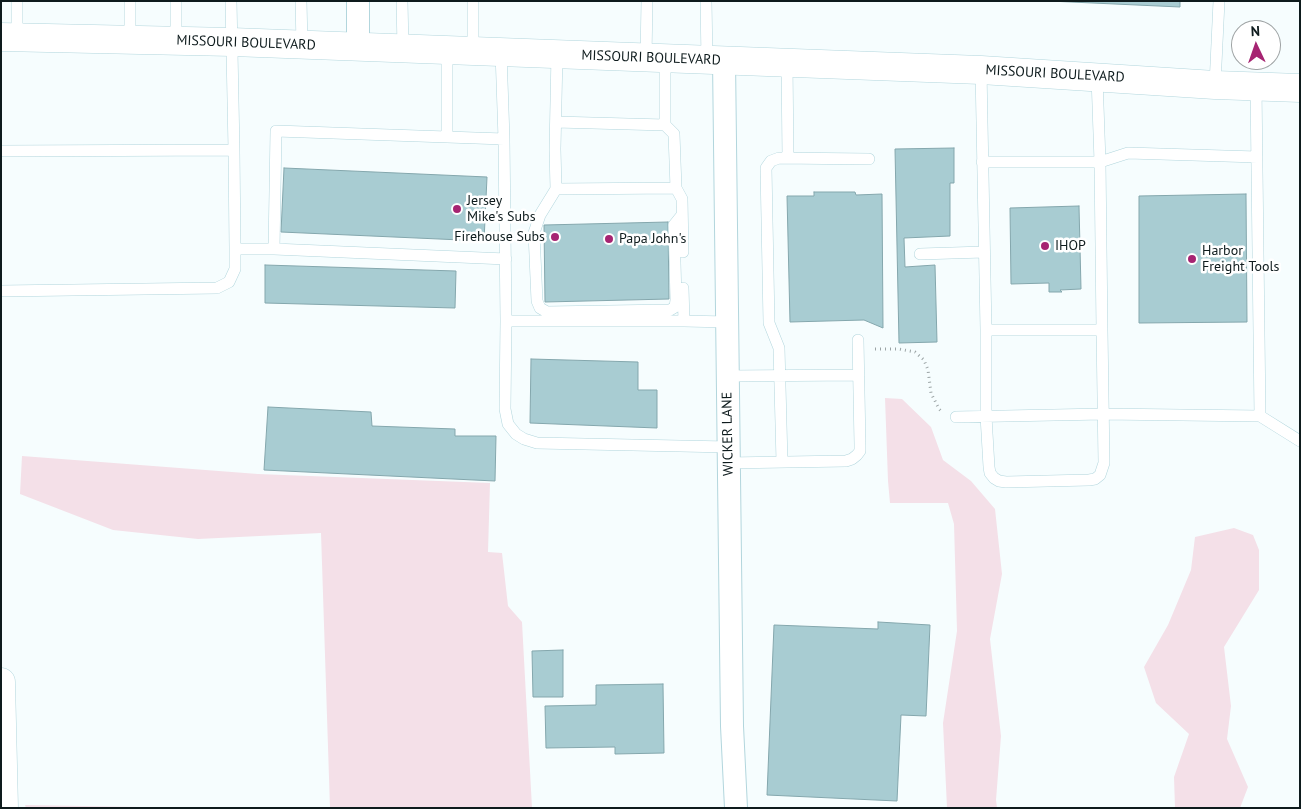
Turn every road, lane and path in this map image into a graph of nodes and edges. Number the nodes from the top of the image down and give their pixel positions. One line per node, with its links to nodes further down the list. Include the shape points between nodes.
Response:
1 (17, 1): 12 (lane)
2 (130, 1): 13 (lane)
3 (176, 1): 14 (lane)
4 (231, 1): 15 (lane)
5 (301, 1): 16 (lane)
6 (358, 1): 17 (street)
7 (402, 1): 18 (lane)
8 (473, 1): 19 (lane)
9 (647, 1): 22 (lane)
10 (706, 1): 23 (lane)
11 (1219, 1): 27 (lane)
12 (9, 37): 13 (main road, MISSOURI BOULEVARD)
13 (130, 40): 14 (main road, MISSOURI BOULEVARD)
14 (176, 41): 15 (main road, MISSOURI BOULEVARD)
15 (232, 42): 16 (main road, MISSOURI BOULEVARD); 34 (lane)
16 (302, 45): 17 (main road, MISSOURI BOULEVARD)
17 (358, 47): 18 (main road, MISSOURI BOULEVARD)
18 (403, 48): 19 (main road, MISSOURI BOULEVARD)
19 (460, 51): 20 (main road, MISSOURI BOULEVARD); 32 (lane)
20 (501, 52): 21 (main road, MISSOURI BOULEVARD); 33 (lane)
21 (557, 54): 22 (main road, MISSOURI BOULEVARD); 30 (lane)
22 (655, 58): 23 (main road, MISSOURI BOULEVARD); 31 (lane)
23 (715, 60): 24 (main road, MISSOURI BOULEVARD); 52 (street, WICKER LANE)
24 (787, 63): 25 (main road, MISSOURI BOULEVARD); 37 (lane)
25 (981, 70): 26 (main road, MISSOURI BOULEVARD); 39 (lane)
26 (1097, 76): 27 (main road, MISSOURI BOULEVARD); 40 (lane)
27 (1215, 85): 28 (main road, MISSOURI BOULEVARD)
28 (1256, 87): 29 (main road, MISSOURI BOULEVARD); 36 (lane)
29 (1300, 88)
30 (556, 122): 31 (lane); 42 (lane)
31 (665, 125): 41 (lane, via 674,134)
32 (447, 137): 33 (lane); 45 (lane, via 276,131)
33 (504, 139): 48 (lane)
34 (234, 150): 35 (lane); 44 (lane)
35 (1, 151)
36 (1257, 157): 40 (lane, via 1128,153); 62 (lane)
37 (788, 158): 38 (lane); 58 (lane, via 771,161 765,177 768,323 779,348)
38 (869, 159)
39 (982, 162): 40 (lane); 46 (lane)
40 (1100, 162): 54 (lane)
41 (676, 188): 42 (lane); 43 (lane, via 682,199)
42 (556, 189): 43 (lane, via 540,215 534,234 537,301 547,312 670,310 675,307 674,225)
43 (682, 215): 51 (lane)
44 (235, 249): 45 (lane); 49 (lane, via 235,269 230,282 217,288)
45 (274, 249): 48 (lane)
46 (984, 252): 47 (lane); 53 (lane)
47 (920, 254)
48 (506, 259): 50 (lane)
49 (1, 291)
50 (506, 321): 51 (lane); 64 (lane, via 505,409 508,424 524,439 536,443)
51 (684, 321): 52 (lane)
52 (727, 322): 57 (street, WICKER LANE)
53 (986, 330): 54 (lane); 61 (lane)
54 (1102, 330): 59 (lane)
55 (858, 345): 56 (lane); 60 (path, via 915,352 924,360 931,393 939,410)
56 (859, 375): 58 (lane); 65 (lane, via 860,451 857,455 846,460)
57 (727, 376): 58 (lane); 64 (street, WICKER LANE)
58 (780, 376): 65 (lane)
59 (1103, 414): 61 (lane); 61 (lane, via 1104,462 1100,475 1089,480 1006,482 994,478 988,468); 62 (lane)
60 (956, 416): 61 (lane)
61 (986, 416)
62 (1260, 416): 63 (lane)
63 (1300, 441)
64 (728, 455): 65 (lane); 69 (street, WICKER LANE)
65 (782, 462)
66 (1, 682): 67 (main road)
67 (2, 758): 68 (main road)
68 (4, 808)
69 (736, 808)

